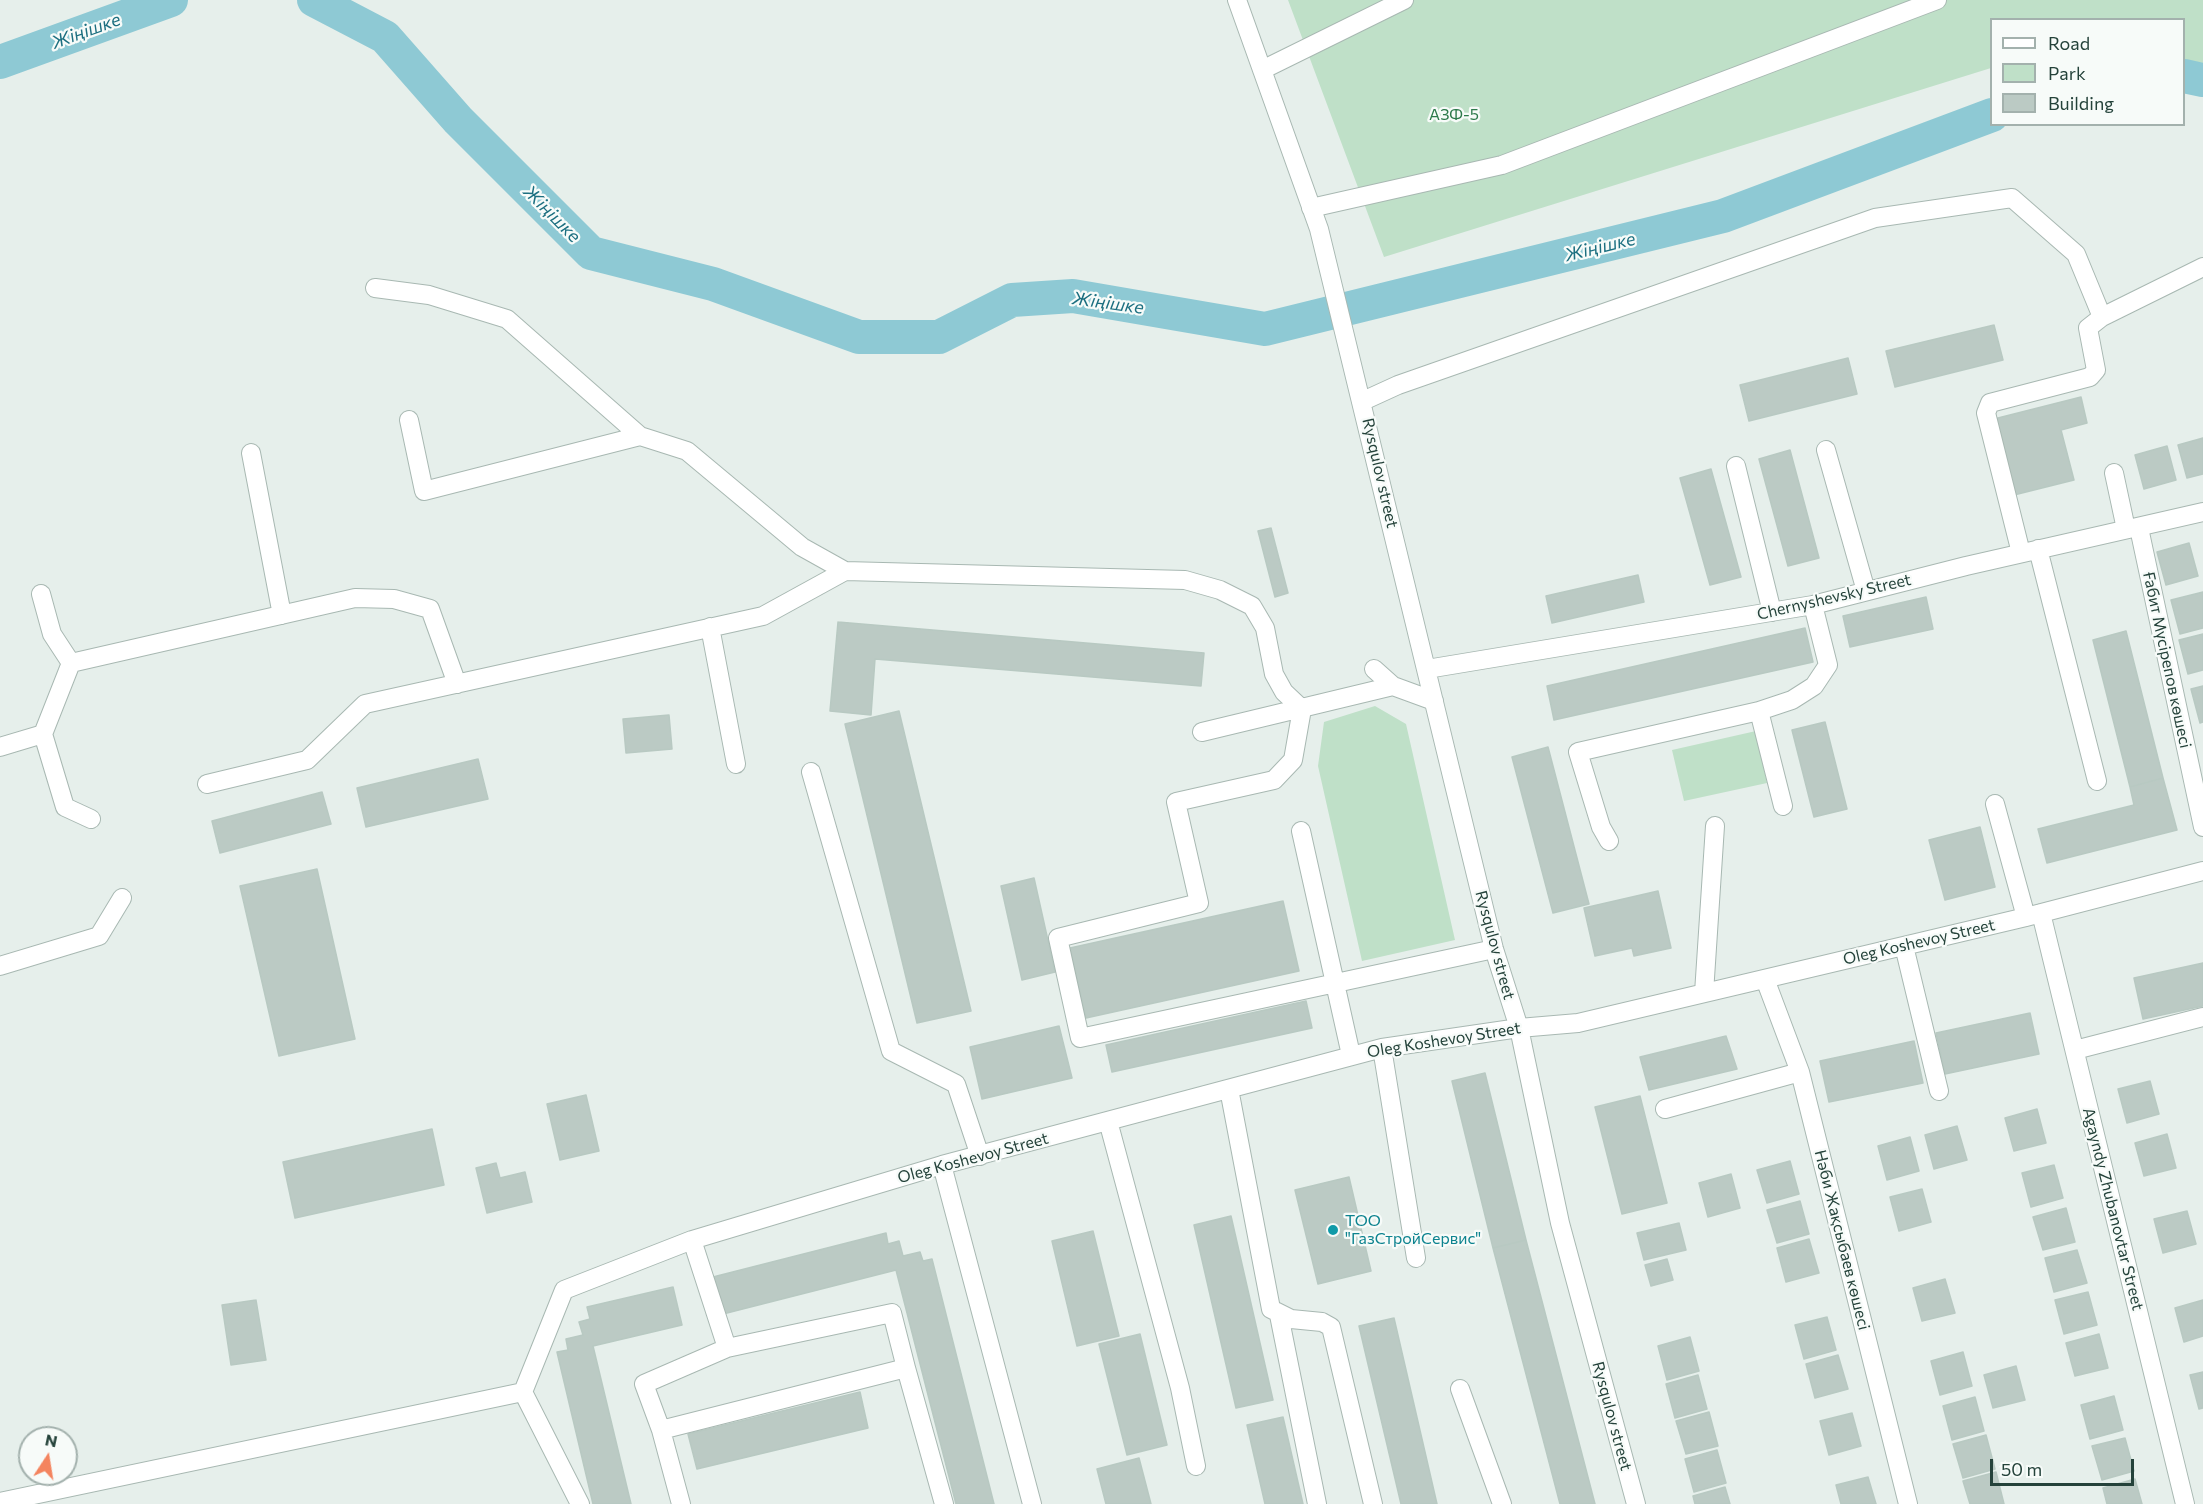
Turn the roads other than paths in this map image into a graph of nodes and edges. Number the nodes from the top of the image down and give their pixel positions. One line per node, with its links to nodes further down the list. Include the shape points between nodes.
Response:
1 (1237, 0): 4 (street, Rysqulov street)
2 (1404, 0): 4 (street)
3 (1937, 0): 5 (street, via 1502,165)
4 (1262, 70): 5 (street, Rysqulov street)
5 (1311, 208): 9 (street, Rysqulov street)
6 (2203, 267): 8 (street)
7 (375, 288): 11 (street, via 429,295 507,319)
8 (2102, 317): 9 (street, via 2076,254 2012,198 1875,218 1398,385); 18 (street, via 2088,328 2096,370 2090,377 1990,403 1986,413)
9 (1361, 393): 28 (street, Rysqulov street)
10 (409, 420): 11 (street, via 424,491)
11 (640, 436): 19 (street, via 687,451 802,546)
12 (1826, 450): 20 (street)
13 (252, 453): 24 (street)
14 (1736, 466): 23 (street)
15 (2114, 473): 17 (street, Ғабит Мүсірепов көшесі)
16 (2203, 512): 17 (street, Chernyshevsky Street)
17 (2132, 528): 18 (street, Chernyshevsky Street); 45 (street, Ғабит Мүсірепов көшесі)
18 (2030, 551): 20 (street, Chernyshevsky Street); 39 (street)
19 (845, 571): 25 (street, via 763,616); 32 (street, via 1185,580 1220,590 1252,606 1265,628 1274,674 1284,692)
20 (1866, 591): 22 (street, Chernyshevsky Street)
21 (41, 594): 26 (street, via 52,634)
22 (1813, 605): 23 (street, Chernyshevsky Street); 33 (street, via 1828,665 1814,686 1792,700)
23 (1772, 612): 28 (street, Chernyshevsky Street)
24 (282, 615): 26 (street); 29 (street, via 356,598 394,599 430,609)
25 (710, 627): 29 (street); 37 (street)
26 (71, 663): 35 (street)
27 (1374, 669): 30 (street)
28 (1427, 669): 31 (street, Rysqulov street)
29 (457, 684): 40 (street, via 365,704 307,760)
30 (1393, 686): 31 (street); 32 (street)
31 (1434, 701): 52 (street, Rysqulov street)
32 (1302, 710): 34 (street); 55 (street, via 1293,760 1274,780 1176,802 1199,903 1058,938 1080,1038)
33 (1759, 711): 42 (street); 47 (street, via 1578,752)
34 (1202, 732)
35 (43, 735): 36 (street); 43 (street, via 65,807)
36 (0, 747)
37 (736, 764)
38 (810, 772): 67 (street, via 891,1051 956,1084)
39 (2097, 781)
40 (207, 784)
41 (1995, 804): 50 (street, Agayndy Zhubanovtar Street)
42 (1783, 806)
43 (91, 819)
44 (1715, 826): 56 (street)
45 (2203, 827)
46 (1301, 831): 55 (street)
47 (1609, 841)
48 (2203, 871): 50 (street, Oleg Koshevoy Street)
49 (122, 898): 53 (street, via 99,936)
50 (2034, 915): 51 (street, Oleg Koshevoy Street); 60 (street, Agayndy Zhubanovtar Street)
51 (1904, 946): 54 (street, Oleg Koshevoy Street); 64 (street)
52 (1494, 949): 55 (street); 58 (street, Rysqulov street)
53 (0, 966)
54 (1765, 978): 56 (street, Oleg Koshevoy Street); 62 (street, Нәби Жақсыбаев көшесі)
55 (1335, 983): 61 (street)
56 (1704, 993): 58 (street, Oleg Koshevoy Street, via 1578,1023)
57 (2203, 1017): 60 (street)
58 (1519, 1028): 59 (street, Oleg Koshevoy Street); 86 (street, Rysqulov street, via 1560,1223)
59 (1383, 1048): 61 (street, Oleg Koshevoy Street); 70 (street)
60 (2074, 1050): 88 (street, Agayndy Zhubanovtar Street)
61 (1351, 1055): 63 (street, Oleg Koshevoy Street)
62 (1800, 1072): 65 (street); 87 (street, Нәби Жақсыбаев көшесі)
63 (1228, 1089): 66 (street, Oleg Koshevoy Street); 71 (street, via 1271,1309)
64 (1939, 1091)
65 (1665, 1109)
66 (1108, 1121): 67 (street, Oleg Koshevoy Street); 77 (street, via 1180,1388)
67 (980, 1156): 68 (street, Oleg Koshevoy Street)
68 (942, 1165): 69 (street, Oleg Koshevoy Street); 82 (street)
69 (692, 1240): 72 (street); 75 (street, Oleg Koshevoy Street, via 564,1290)
70 (1416, 1258)
71 (1279, 1315): 83 (street); 84 (street, via 1322,1322 1331,1328)
72 (727, 1348): 73 (street, via 892,1313); 76 (street, via 644,1384)
73 (906, 1368): 76 (street); 81 (street)
74 (1460, 1389): 85 (street)
75 (523, 1392): 78 (street); 79 (street)
76 (661, 1430): 80 (street)
77 (1196, 1466)
78 (0, 1502)
79 (580, 1504)
80 (681, 1504)
81 (944, 1504)
82 (1032, 1504)
83 (1317, 1504)
84 (1373, 1504)
85 (1502, 1504)
86 (1636, 1504)
87 (1908, 1504)
88 (2185, 1504)

